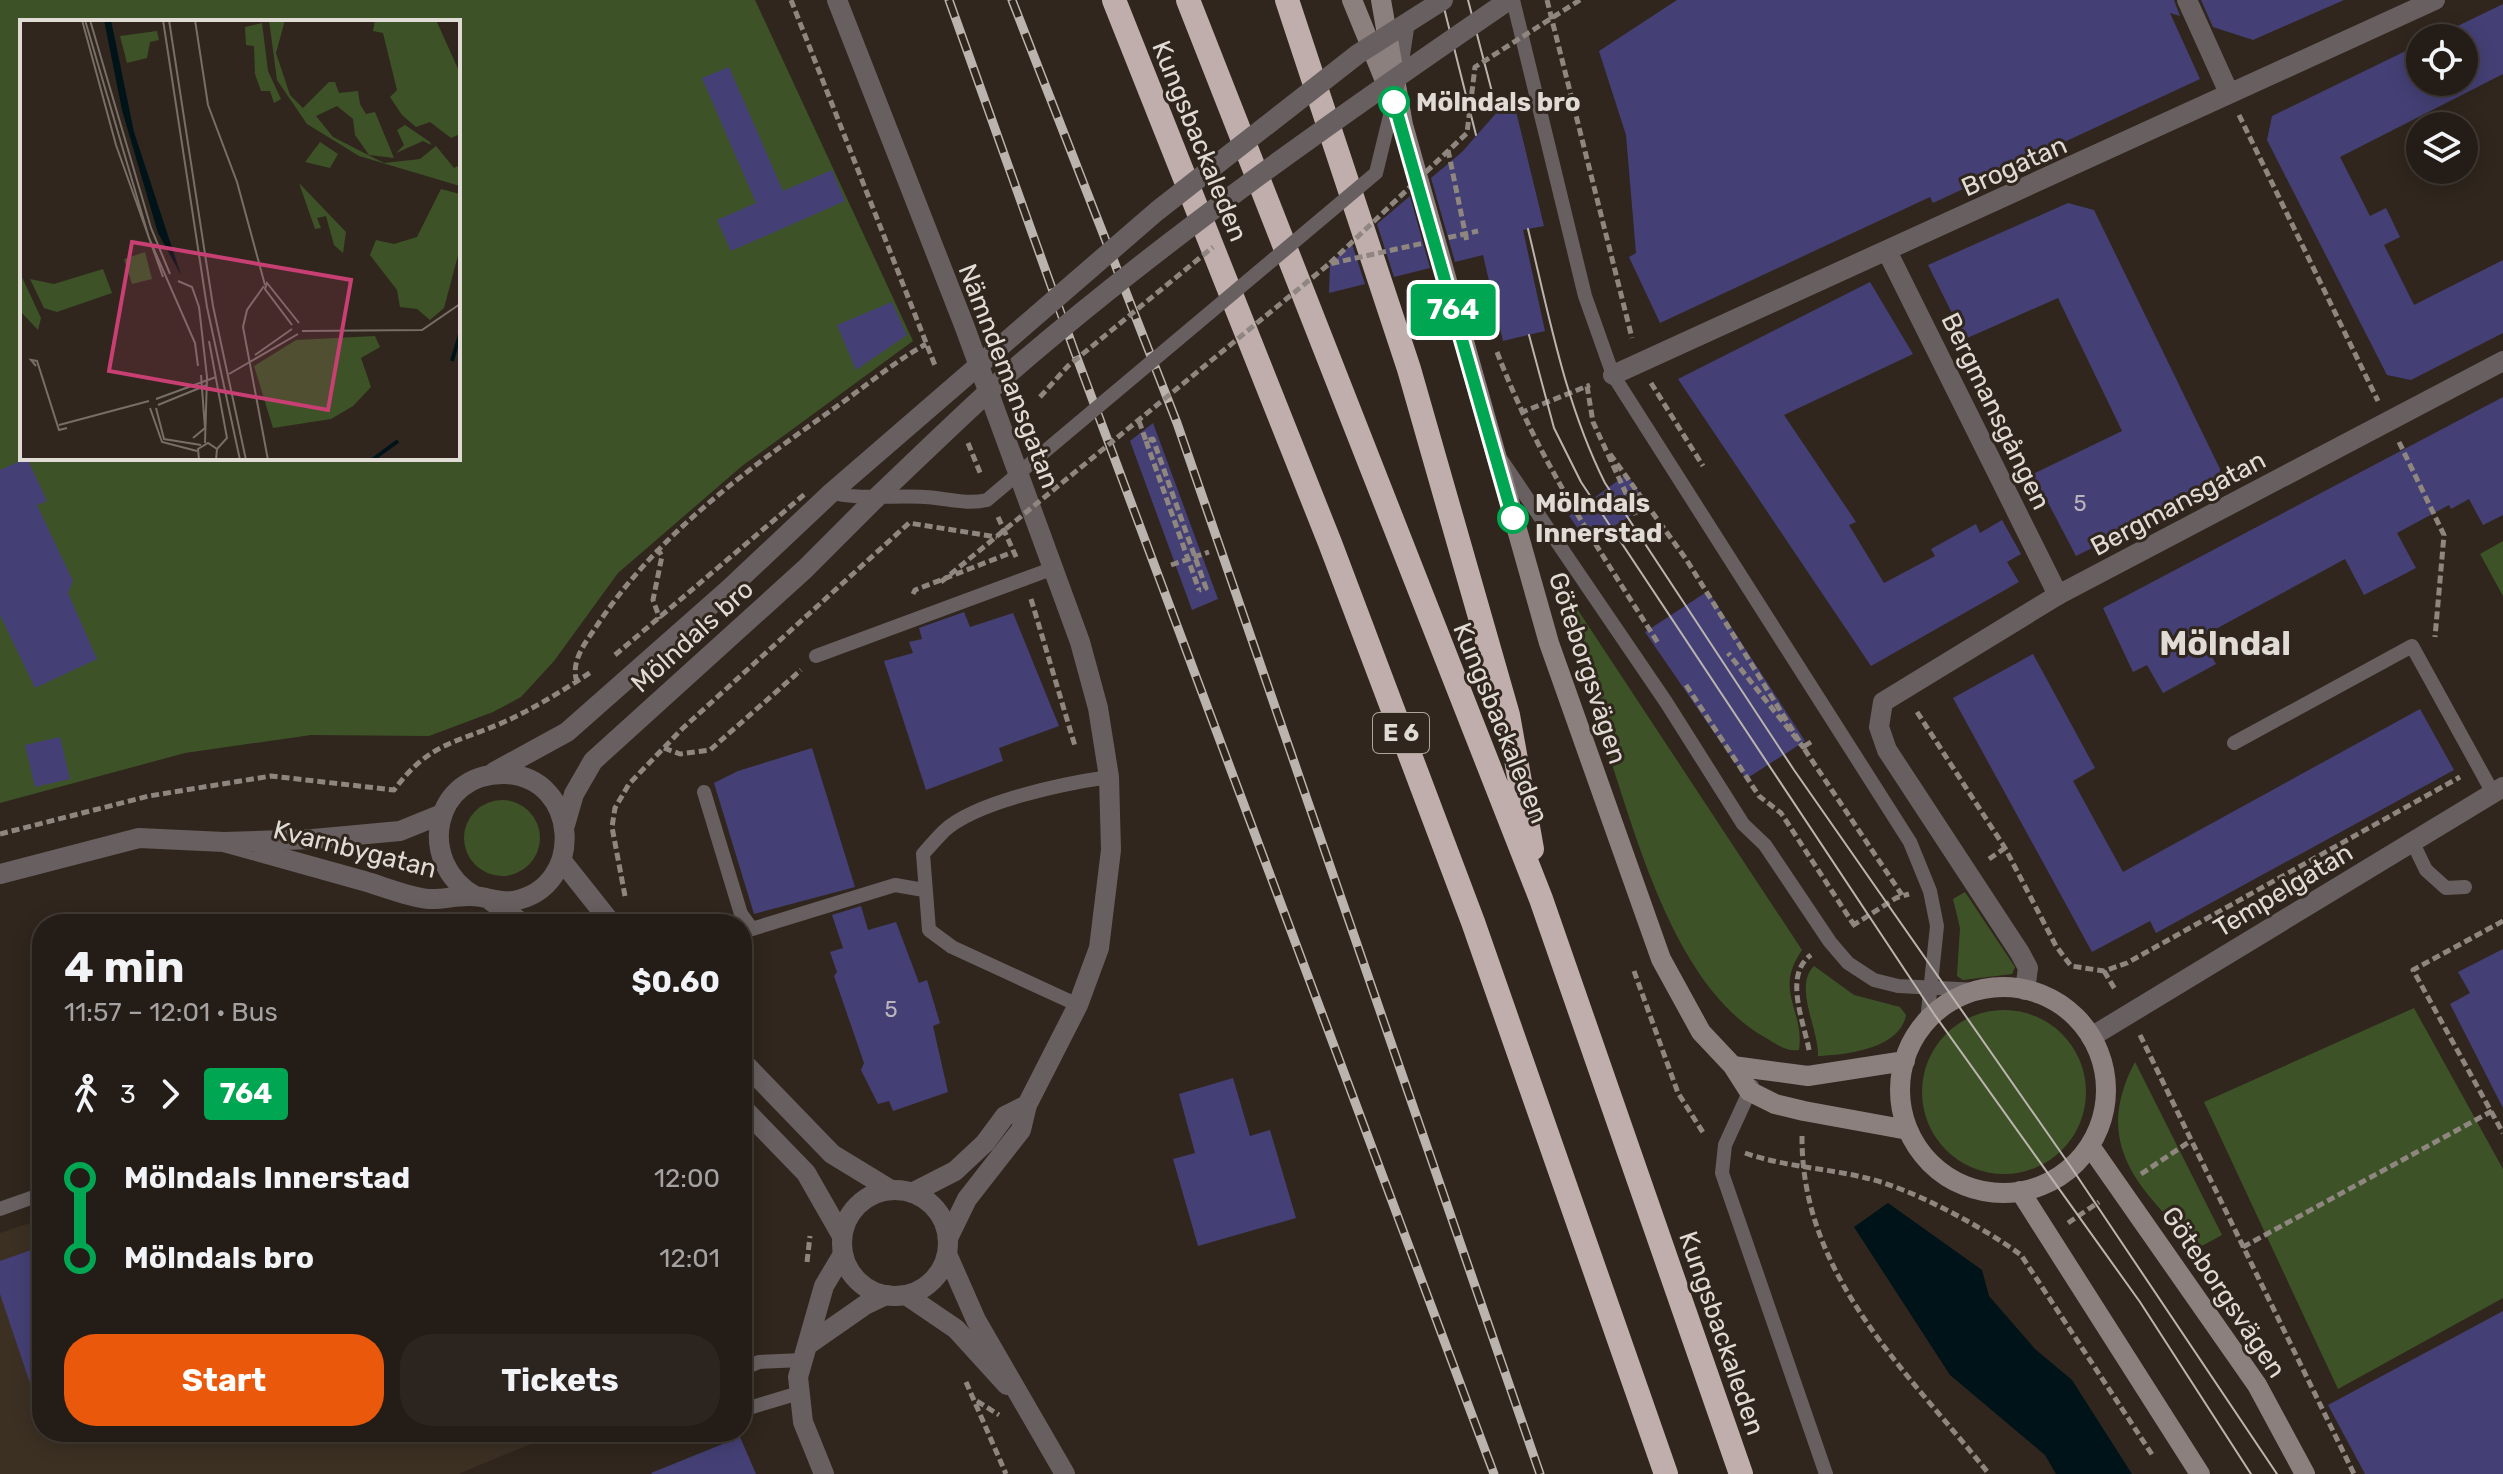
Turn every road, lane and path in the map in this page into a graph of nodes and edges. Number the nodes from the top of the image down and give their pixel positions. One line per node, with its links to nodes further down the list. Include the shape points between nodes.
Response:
1 (791, 0): 25 (path)
2 (837, 0): 51 (street, Nämndemansgatan)
3 (1114, 0): 136 (highway, Kungsbackaleden / E 6, via 1330,543 1473,922)
4 (1188, 0): 90 (highway, Kungsbackaleden / E 6)
5 (1287, 0): 90 (highway, via 1409,369 1508,715)
6 (1352, 0): 17 (main road, Göteborgsvägen)
7 (1381, 0): 17 (main road, Göteborgsvägen)
8 (1443, 0): 14 (street, Mölndals bro, bridge)
9 (1511, 0): 15 (street, Mölndals bro, bridge); 30 (lane, via 1585,296)
10 (1547, 0): 28 (path)
11 (1580, 0): 18 (path, bridge, via 1475,67 1467,133)
12 (2187, 0): 16 (street)
13 (2435, 0): 16 (street, Brogatan)
14 (1408, 22): 15 (lane); 41 (street, Mölndals bro, bridge, via 1358,54 1157,211)
15 (1400, 75): 42 (street, Mölndals bro, bridge, via 1308,138 999,382); 42 (lane, bridge, via 1376,173 1002,489 978,503 921,496)
16 (2229, 93): 23 (street, Brogatan); 35 (path)
17 (1403, 125): 38 (main road, Göteborgsvägen)
18 (1448, 150): 20 (path); 24 (path, bridge)
19 (1478, 231): 20 (path, bridge)
20 (1465, 234): 22 (path); 24 (path, bridge)
21 (1220, 241): 32 (path, bridge, via 1068,366)
22 (1468, 249)
23 (1887, 251): 28 (street, Brogatan); 55 (street, Bergmansgången)
24 (1329, 264): 34 (path, bridge)
25 (926, 344): 29 (path); 46 (path, via 760,461)
26 (1495, 345): 33 (path)
27 (2503, 361): 35 (street, Bergmansgatan)
28 (1639, 364): 30 (street, Brogatan)
29 (938, 372)
30 (1613, 375): 31 (path); 100 (lane, via 1910,842 1930,891 1937,926)
31 (1587, 386): 33 (path); 39 (path, via 1593,422)
32 (1040, 397)
33 (1520, 413): 60 (path)
34 (1139, 421): 37 (path); 45 (path, bridge)
35 (2389, 421): 55 (street, Bergmansgatan); 59 (path, via 2444,535 2435,636)
36 (967, 441): 40 (path)
37 (1146, 441): 49 (path); 49 (path, via 1153,439 1206,588 1199,590)
38 (1493, 448): 100 (lane, via 1743,824 1765,845 1830,942 1848,963 1874,980); 108 (main road, Göteborgsvägen, via 1549,643 1661,959 1701,1032)
39 (1610, 454): 44 (path); 58 (path, via 1661,520)
40 (984, 483)
41 (831, 493): 42 (lane, bridge); 72 (street, Mölndals bro, via 567,732)
42 (875, 499): 79 (street, Mölndals bro, via 584,773)
43 (996, 511): 47 (path)
44 (1636, 515)
45 (997, 537): 53 (path, bridge); 70 (path, via 909,523)
46 (657, 548): 56 (path, via 662,556 653,600); 65 (path, via 630,577 588,640 575,664)
47 (1013, 552): 52 (path); 54 (path)
48 (1209, 552): 49 (path)
49 (1187, 560): 50 (path)
50 (1171, 565)
51 (1054, 568): 52 (lane); 73 (street, Nämndemansgatan, via 1098,708)
52 (1025, 579): 63 (lane); 74 (path)
53 (941, 582)
54 (924, 587)
55 (2058, 595): 66 (street, Bergmansgatan)
56 (660, 619)
57 (1738, 631): 58 (path)
58 (1741, 646): 69 (path)
59 (2442, 649)
60 (1662, 650)
61 (1728, 653): 69 (path)
62 (615, 655): 65 (path)
63 (816, 656): 70 (path, via 710,750 680,754)
64 (1681, 680): 77 (path, via 1698,698 1759,796)
65 (577, 682): 81 (path, via 503,722 451,740 410,769 394,790 271,776 149,796)
66 (1883, 702): 98 (path, via 1910,706 1921,715 2071,966); 102 (street, via 1879,727 1887,750 2020,953 2028,968)
67 (1811, 742): 69 (path)
68 (2234, 743): 71 (lane, via 2412,646)
69 (1803, 747): 88 (path)
70 (664, 748): 93 (path, via 629,784 615,808 615,855 626,897)
71 (2478, 767): 75 (lane); 98 (path)
72 (486, 775): 78 (street, via 456,792); 79 (street, via 512,774 537,783 555,801)
73 (1109, 777): 74 (lane); 103 (street, Nämndemansgatan, via 1108,900 1099,948)
74 (1083, 781): 87 (lane, via 1030,792 946,828 923,854)
75 (2498, 790): 82 (street, Tempelgatan)
76 (704, 792): 94 (lane)
77 (1781, 813): 80 (path); 96 (path)
78 (442, 814): 83 (street, Kvarnbygatan, via 400,831); 89 (street, via 438,834 443,862 459,885)
79 (565, 825): 84 (street)
80 (1777, 828)
81 (0, 834)
82 (2412, 841): 86 (lane, via 2436,881 2446,888); 105 (street, Tempelgatan)
83 (224, 842): 85 (street, Kvarnbygatan, via 139,838); 89 (street, Kvarnbygatan, via 430,899)
84 (562, 861): 89 (street, via 551,880 534,893 513,901); 92 (street)
85 (0, 874)
86 (2465, 887)
87 (924, 890): 97 (lane, via 895,885); 103 (lane, via 929,930 952,947)
88 (1902, 895)
89 (483, 898): 91 (street)
90 (1541, 899): 137 (highway, Kungsbackaleden / E 6)
91 (508, 914)
92 (604, 914)
93 (613, 914)
94 (741, 914)
95 (2503, 921): 113 (path, via 2413,970)
96 (1854, 925)
97 (752, 929)
98 (2104, 971): 99 (path)
99 (2111, 984)
100 (1932, 988): 101 (lane); 104 (lane)
101 (1979, 990): 102 (main road); 104 (main road, via 1953,1000)
102 (2025, 990): 105 (main road, via 2063,1006)
103 (1078, 1005): 112 (street, Nämndemansgatan)
104 (1927, 1021): 107 (main road)
105 (2091, 1037): 117 (main road, via 2104,1067 2106,1099)
106 (2147, 1049): 126 (path)
107 (1905, 1061): 109 (main road, via 1831,1075); 115 (main road, via 1900,1096)
108 (1733, 1066): 109 (main road); 111 (main road, Göteborgsvägen)
109 (1763, 1068): 111 (lane)
110 (752, 1071): 119 (street, via 832,1154)
111 (1749, 1091): 115 (main road, via 1775,1104); 138 (lane, via 1725,1145 1722,1173)
112 (1027, 1105): 121 (street, Nämndemansgatan, via 1005,1116 955,1171); 125 (street, Nämndemansgatan, via 1021,1130 967,1199)
113 (2492, 1111): 116 (path); 126 (path)
114 (752, 1117): 124 (street, via 806,1173)
115 (1908, 1130): 120 (main road, via 1927,1159 1953,1180 1986,1191)
116 (2503, 1133)
117 (2090, 1146): 120 (main road, via 2052,1180); 140 (main road, Göteborgsvägen, via 2257,1385)
118 (1748, 1154): 133 (path, via 1890,1185 1998,1238 2021,1255)
119 (891, 1190): 121 (street); 124 (street, via 859,1204 847,1218)
120 (2020, 1191): 139 (main road)
121 (912, 1193): 125 (street, via 937,1210)
122 (32, 1198): 123 (lane)
123 (0, 1209)
124 (842, 1245): 127 (street, via 858,1281); 128 (street)
125 (948, 1246): 127 (street, via 928,1285); 131 (street, via 976,1320)
126 (2243, 1247): 141 (path)
127 (896, 1295): 128 (street, via 865,1305); 131 (street, via 956,1329)
128 (806, 1352): 129 (lane); 130 (street)
129 (752, 1365)
130 (799, 1393): 132 (lane); 134 (street, via 803,1422)
131 (1019, 1397): 135 (street)
132 (752, 1407)
133 (2157, 1461)
134 (824, 1474)
135 (1065, 1474)
136 (1666, 1474)
137 (1741, 1474)
138 (1826, 1474)
139 (2200, 1474)
140 (2305, 1474)
141 (2354, 1474)

